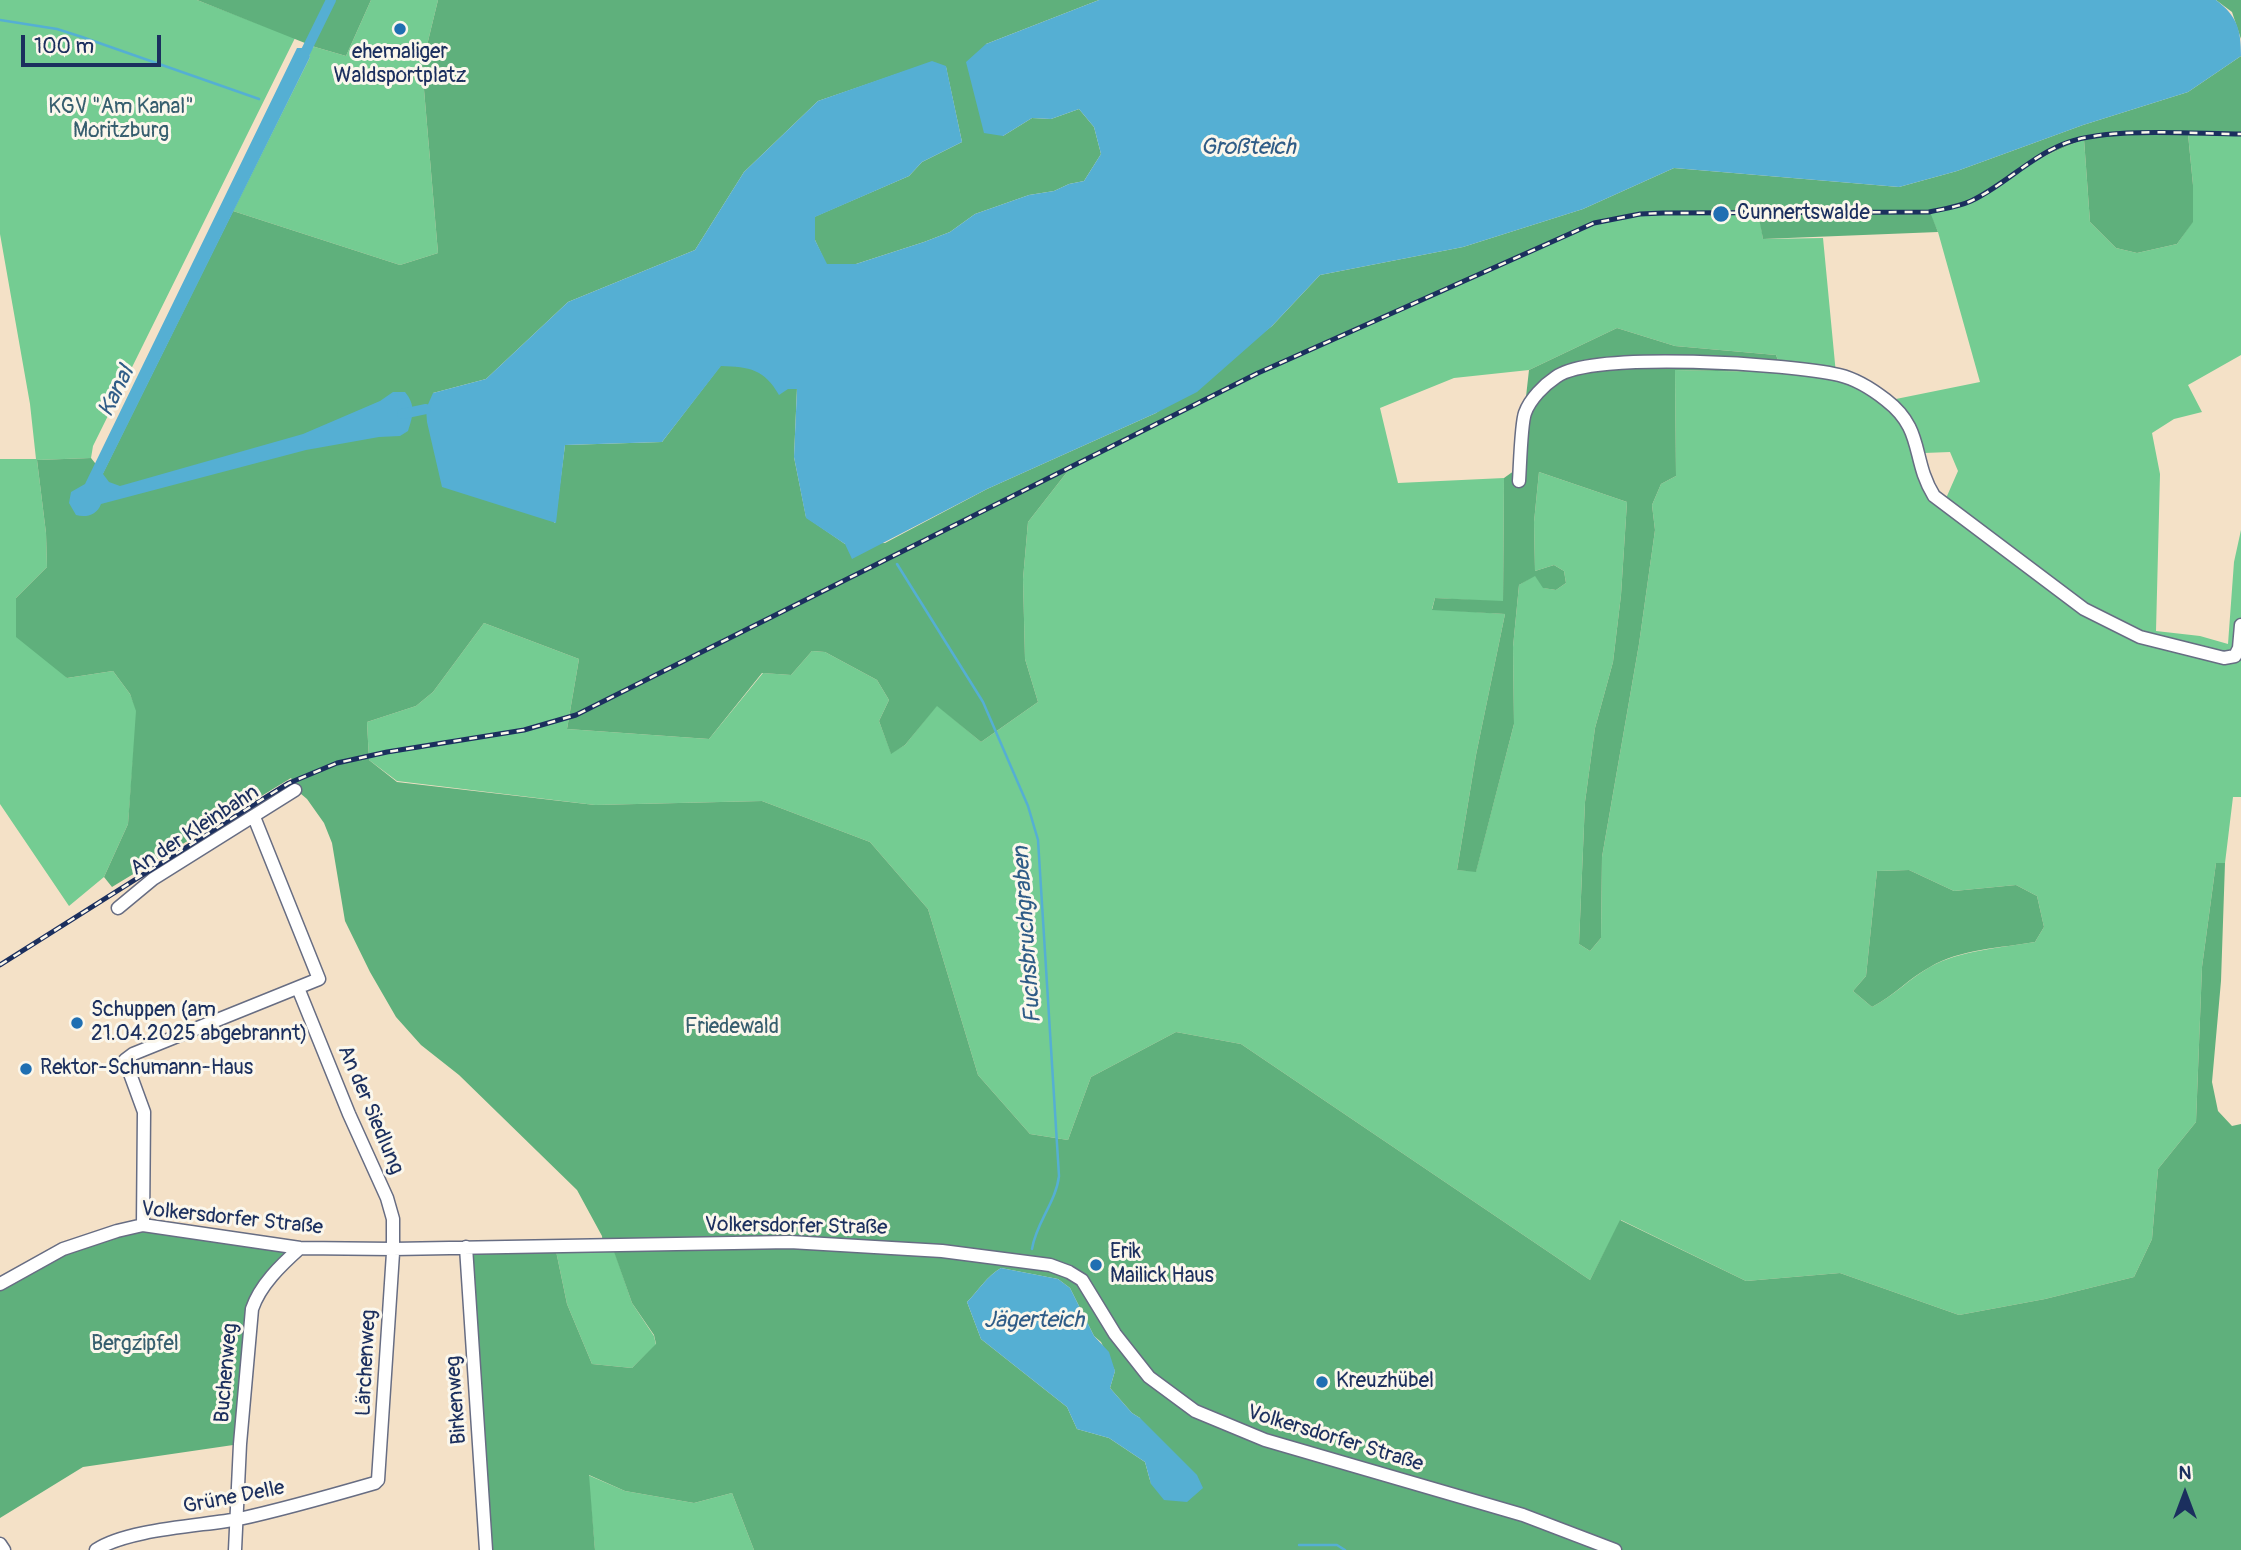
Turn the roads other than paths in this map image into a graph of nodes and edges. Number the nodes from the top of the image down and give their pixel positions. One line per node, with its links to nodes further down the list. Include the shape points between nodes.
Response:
1 (1519, 481): 2 (street, via 1525,413 1541,389 1559,374 1636,361 1688,361 1836,374 1876,393 1908,422 1925,482 1934,496 2084,609 2140,637 2224,658 2235,656)
2 (2241, 625)
3 (295, 790): 4 (street, An der Kleinbahn)
4 (254, 817): 5 (street, An der Kleinbahn, via 153,879); 6 (street, via 319,979)
5 (118, 908)
6 (298, 988): 7 (street, via 125,1060 144,1112); 10 (street, An der Siedlung, via 387,1198 393,1219)
7 (143, 1225): 9 (street, Volkersdorfer Straße); 11 (street, Volkersdorfer Straße, via 62,1249)
8 (466, 1247): 10 (street, Volkersdorfer Straße); 18 (street, Birkenweg); 19 (street, Volkersdorfer Straße, via 790,1242 942,1251 1050,1265 1082,1280 1115,1334 1149,1377 1195,1411 1265,1440 1523,1515)
9 (300, 1248): 10 (street, Volkersdorfer Straße); 13 (street, Buchenweg, via 279,1268 252,1308)
10 (393, 1250): 12 (street, Lärchenweg)
11 (0, 1284)
12 (379, 1480): 13 (street, Grüne Delle)
13 (237, 1519): 16 (street, Grüne Delle, via 127,1538); 17 (street, Buchenweg)
14 (0, 1544): 15 (street)
15 (4, 1550)
16 (96, 1550)
17 (235, 1550)
18 (486, 1550)
19 (1615, 1550)

